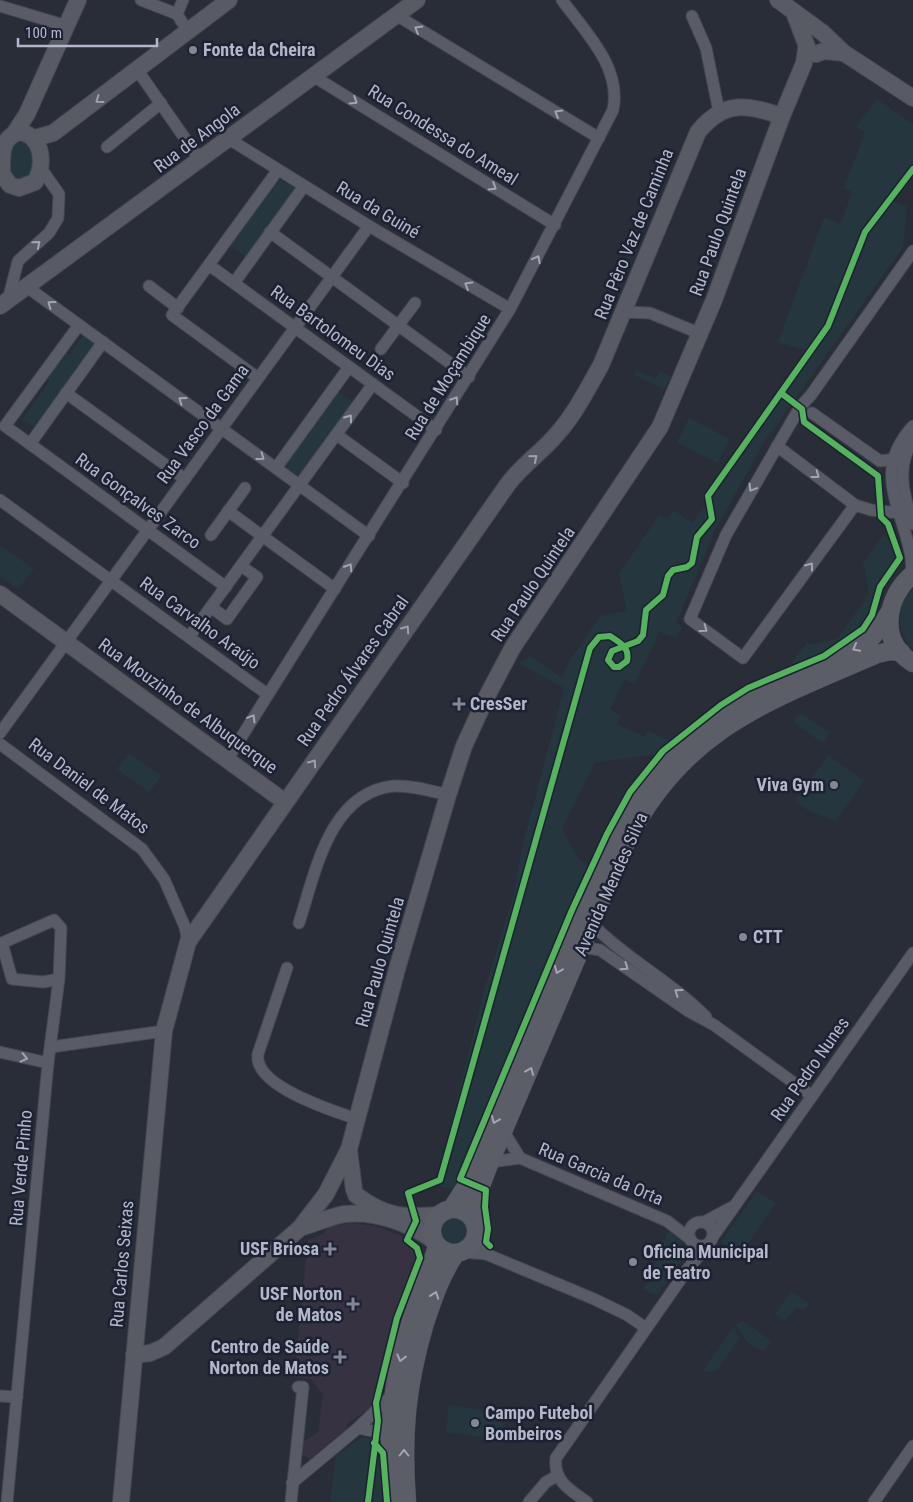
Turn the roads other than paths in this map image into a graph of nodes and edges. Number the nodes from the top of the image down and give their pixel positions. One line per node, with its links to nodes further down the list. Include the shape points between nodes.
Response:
1 (78, 0): 12 (street)
2 (141, 0): 9 (street)
3 (183, 0): 9 (street)
4 (229, 0): 13 (street)
5 (417, 0): 10 (street, Rua de Angola)
6 (562, 0): 24 (street, Rua de Moçambique, via 606,61 613,78 613,110)
7 (778, 0): 14 (street, via 794,13)
8 (0, 6): 12 (street)
9 (177, 14): 13 (street)
10 (396, 16): 16 (street, Rua de Angola); 24 (street, one-way to 10)
11 (692, 16): 19 (street, via 706,48)
12 (67, 26): 20 (street)
13 (188, 32): 15 (street)
14 (814, 46): 17 (street, via 844,52); 21 (street, Rua Paulo Quintela)
15 (138, 71): 18 (street); 23 (street, one-way to 23, via 53,133)
16 (313, 76): 25 (street, Rua de Angola); 33 (street, Rua Condessa do Ameal, one-way to 33)
17 (913, 98)
18 (161, 103): 26 (street); 27 (street)
19 (719, 112): 21 (street, Rua Pêro Vaz de Caminha, via 744,106); 46 (street, Rua Pêro Vaz de Caminha, via 708,119 698,132)
20 (28, 114): 22 (street); 23 (street)
21 (782, 116): 50 (street, Rua Paulo Quintela)
22 (14, 134): 23 (street, via 21,132); 28 (street, via 4,144)
23 (32, 136): 29 (street, via 38,143)
24 (599, 138): 33 (street, Rua de Moçambique)
25 (229, 139): 27 (street, Rua de Angola); 30 (street, Rua da Guiné)
26 (107, 148)
27 (200, 160): 41 (street, Rua de Angola)
28 (1, 162): 31 (street)
29 (40, 167): 31 (street, via 35,182 26,187 19,188); 42 (street, one-way to 29, via 18,261 49,233 58,218 59,194)
30 (278, 170): 32 (street, Rua da Guiné); 37 (street)
31 (3, 181)
32 (304, 186): 34 (street, Rua da Guiné); 35 (street)
33 (555, 225): 44 (street, Rua de Moçambique, one-way to 33)
34 (369, 226): 38 (street, Rua Vasco da Gama); 44 (street, Rua da Guiné, one-way to 34)
35 (270, 232): 38 (street); 39 (street)
36 (913, 251): 58 (street)
37 (209, 265): 39 (street, Rua Bartolomeu Dias); 45 (street)
38 (332, 277): 48 (street); 49 (street, Rua Vasco da Gama)
39 (234, 283): 49 (street, Rua Bartolomeu Dias)
40 (149, 286): 45 (street)
41 (27, 287): 42 (street, Rua de Angola); 47 (street, one-way to 41)
42 (3, 299)
43 (415, 303): 48 (street)
44 (510, 309): 54 (street, Rua de Moçambique)
45 (175, 312): 55 (street)
46 (623, 312): 50 (street, via 650,312); 65 (street, Rua Pêro Vaz de Caminha, via 601,366)
47 (79, 325): 51 (street); 63 (street)
48 (399, 326): 52 (street); 54 (street)
49 (295, 327): 53 (street, Rua Bartolomeu Dias); 55 (street, Rua Vasco da Gama)
50 (701, 334): 99 (street, Rua Paulo Quintela, via 652,440 514,647 487,696 464,746)
51 (103, 342): 57 (street); 62 (street, one-way to 51)
52 (381, 349)
53 (349, 367): 56 (street, Rua Bartolomeu Dias); 71 (street)
54 (469, 377): 64 (street, Rua de Moçambique, one-way to 54)
55 (258, 378): 62 (street, Rua Vasco da Gama)
56 (373, 384): 64 (street, Rua Bartolomeu Dias); 66 (street, one-way to 56)
57 (66, 393): 68 (street); 72 (street)
58 (811, 395): 59 (street); 60 (street)
59 (812, 413): 60 (street); 70 (street, via 880,461)
60 (794, 419): 69 (street)
61 (913, 426): 70 (street, via 906,433)
62 (222, 428): 71 (street, one-way to 71); 72 (street, Rua Vasco da Gama)
63 (2, 430): 68 (street, Rua Gonçalves Zarco)
64 (436, 430): 73 (street, Rua de Moçambique)
65 (559, 432): 100 (street, Rua Pedro Álvares Cabral, one-way to 65, via 508,484)
66 (337, 435): 73 (street); 74 (street)
67 (913, 439): 70 (street)
68 (30, 444): 80 (street, Rua Gonçalves Zarco)
69 (776, 446): 77 (street, one-way to 77); 77 (street, one-way to 77, via 726,536 690,619 743,658)
70 (898, 459): 79 (street)
71 (276, 468): 74 (street)
72 (185, 479): 80 (street, Rua Vasco da Gama)
73 (403, 483): 83 (street, Rua de Moçambique)
74 (300, 485): 82 (street); 83 (street)
75 (245, 488): 78 (street)
76 (0, 500): 86 (street, Rua Carvalho Araújo)
77 (855, 505): 79 (street)
78 (228, 511): 81 (street); 82 (street)
79 (907, 516): 85 (street)
80 (148, 530): 86 (street, Rua Vasco da Gama); 87 (street, Rua Gonçalves Zarco)
81 (211, 535)
82 (263, 536): 84 (street); 88 (street)
83 (369, 536): 88 (street, Rua de Moçambique, one-way to 83)
84 (241, 566): 87 (street); 90 (street, via 257,577 227,619)
85 (913, 574): 91 (main road, via 896,591)
86 (111, 580): 92 (street, Rua Carvalho Araújo); 93 (street, Rua Vasco da Gama)
87 (226, 587): 90 (street)
88 (335, 589): 95 (street, Rua de Moçambique)
89 (0, 594): 93 (street, Rua Mouzinho de Albuquerque)
90 (211, 607): 92 (street)
91 (889, 614): 94 (main road, via 892,634); 122 (main road, Avenida Mendes Silva, one-way to 122, via 872,637 857,648 725,711 682,745 639,795 608,853 468,1183)
92 (189, 637): 95 (street, Rua Carvalho Araújo)
93 (66, 642): 96 (street, Rua Vasco da Gama); 98 (street, Rua Mouzinho de Albuquerque)
94 (907, 657): 102 (main road, Avenida Mendes Silva, via 890,651 877,654 771,700 732,722 695,750 674,770 639,817)
95 (267, 694): 98 (street, Rua de Moçambique, one-way to 95)
96 (0, 734)
97 (0, 744): 103 (street, Rua Daniel de Matos, via 142,849 164,879 185,927)
98 (227, 760): 100 (street, Rua Mouzinho de Albuquerque)
99 (448, 795): 101 (street, via 394,786 353,804 326,840); 114 (street, Rua Paulo Quintela)
100 (285, 802): 103 (street, Rua Pedro Álvares Cabral)
101 (299, 923)
102 (592, 924): 104 (main road, Avenida Mendes Silva); 108 (street, one-way to 102, via 692,1003 608,940)
103 (188, 942): 109 (street)
104 (582, 947): 108 (street, one-way to 108, via 600,950 688,1011); 115 (main road, Avenida Mendes Silva, one-way to 104)
105 (913, 953): 113 (street, Rua Pedro Nunes)
106 (287, 968): 114 (street, via 258,1054 259,1067 284,1089)
107 (59, 980): 107 (street, Rua Verde Pinho, via 62,928 54,920 2,943 12,979); 110 (street, Rua Verde Pinho)
108 (714, 1025): 113 (street)
109 (164, 1031): 110 (street); 136 (street, Rua Carlos Seixas)
110 (51, 1047): 112 (street, Rua Verde Pinho)
111 (0, 1052): 112 (street, one-way to 112)
112 (48, 1063): 140 (street, Rua Verde Pinho)
113 (812, 1096): 121 (street, Rua Pedro Nunes)
114 (357, 1119): 116 (street, Rua Paulo Quintela)
115 (504, 1132): 117 (street, Rua Garcia da Orta); 118 (main road, Avenida Mendes Silva)
116 (349, 1149): 119 (street, Rua Paulo Quintela); 120 (street, Rua Paulo Quintela)
117 (520, 1158): 118 (street, Rua Garcia da Orta); 125 (street, Rua Garcia da Orta)
118 (490, 1162): 124 (main road, Avenida Mendes Silva)
119 (327, 1191): 120 (street, via 342,1183); 123 (street, via 328,1209); 127 (street, Rua Paulo Quintela)
120 (355, 1192): 122 (street, via 374,1208 393,1215 416,1217); 123 (street, via 356,1204)
121 (735, 1205): 126 (street, Rua Pedro Nunes); 129 (street, Rua Pedro Nunes)
122 (445, 1212): 124 (main road, via 467,1212); 131 (main road, Avenida Mendes Silva, via 432,1227)
123 (344, 1215): 127 (street); 131 (street, via 400,1222)
124 (472, 1217): 128 (main road, Avenida Mendes Silva, via 476,1224)
125 (667, 1221): 126 (street, Rua Garcia da Orta); 130 (street, Rua Garcia da Orta)
126 (701, 1222): 129 (street, via 711,1226); 130 (street, Rua Pedro Nunes, via 689,1229)
127 (300, 1228): 136 (street, via 164,1346 150,1353)
128 (476, 1239): 132 (main road); 133 (street)
129 (711, 1240): 130 (street, via 703,1246); 134 (street, Rua Pedro Nunes)
130 (691, 1241): 134 (street, Rua Pedro Nunes)
131 (436, 1243): 132 (main road, via 443,1250); 138 (main road, Avenida Mendes Silva, one-way to 138, via 406,1339)
132 (460, 1253): 133 (street); 150 (main road, one-way to 132, via 404,1442 410,1380 438,1287 446,1268)
133 (486, 1254): 135 (street, via 594,1299)
134 (687, 1270): 135 (street, Rua Pedro Nunes)
135 (646, 1328): 144 (street, Rua Pedro Nunes, via 561,1448 556,1458)
136 (134, 1354): 147 (street, Rua Carlos Seixas)
137 (298, 1387): 145 (street, via 303,1387)
138 (394, 1393): 141 (street); 142 (main road, Avenida Mendes Silva)
139 (0, 1396): 140 (street)
140 (17, 1398): 146 (street, Rua Verde Pinho)
141 (358, 1428): 142 (street); 145 (street)
142 (390, 1438): 149 (main road, Avenida Mendes Silva)
143 (913, 1446): 153 (street)
144 (557, 1476): 151 (street, via 546,1482); 152 (street, via 568,1489)
145 (292, 1482): 148 (street)
146 (7, 1502)
147 (121, 1502)
148 (291, 1502)
149 (394, 1502)
150 (407, 1502)
151 (529, 1502)
152 (587, 1502)
153 (874, 1502)

